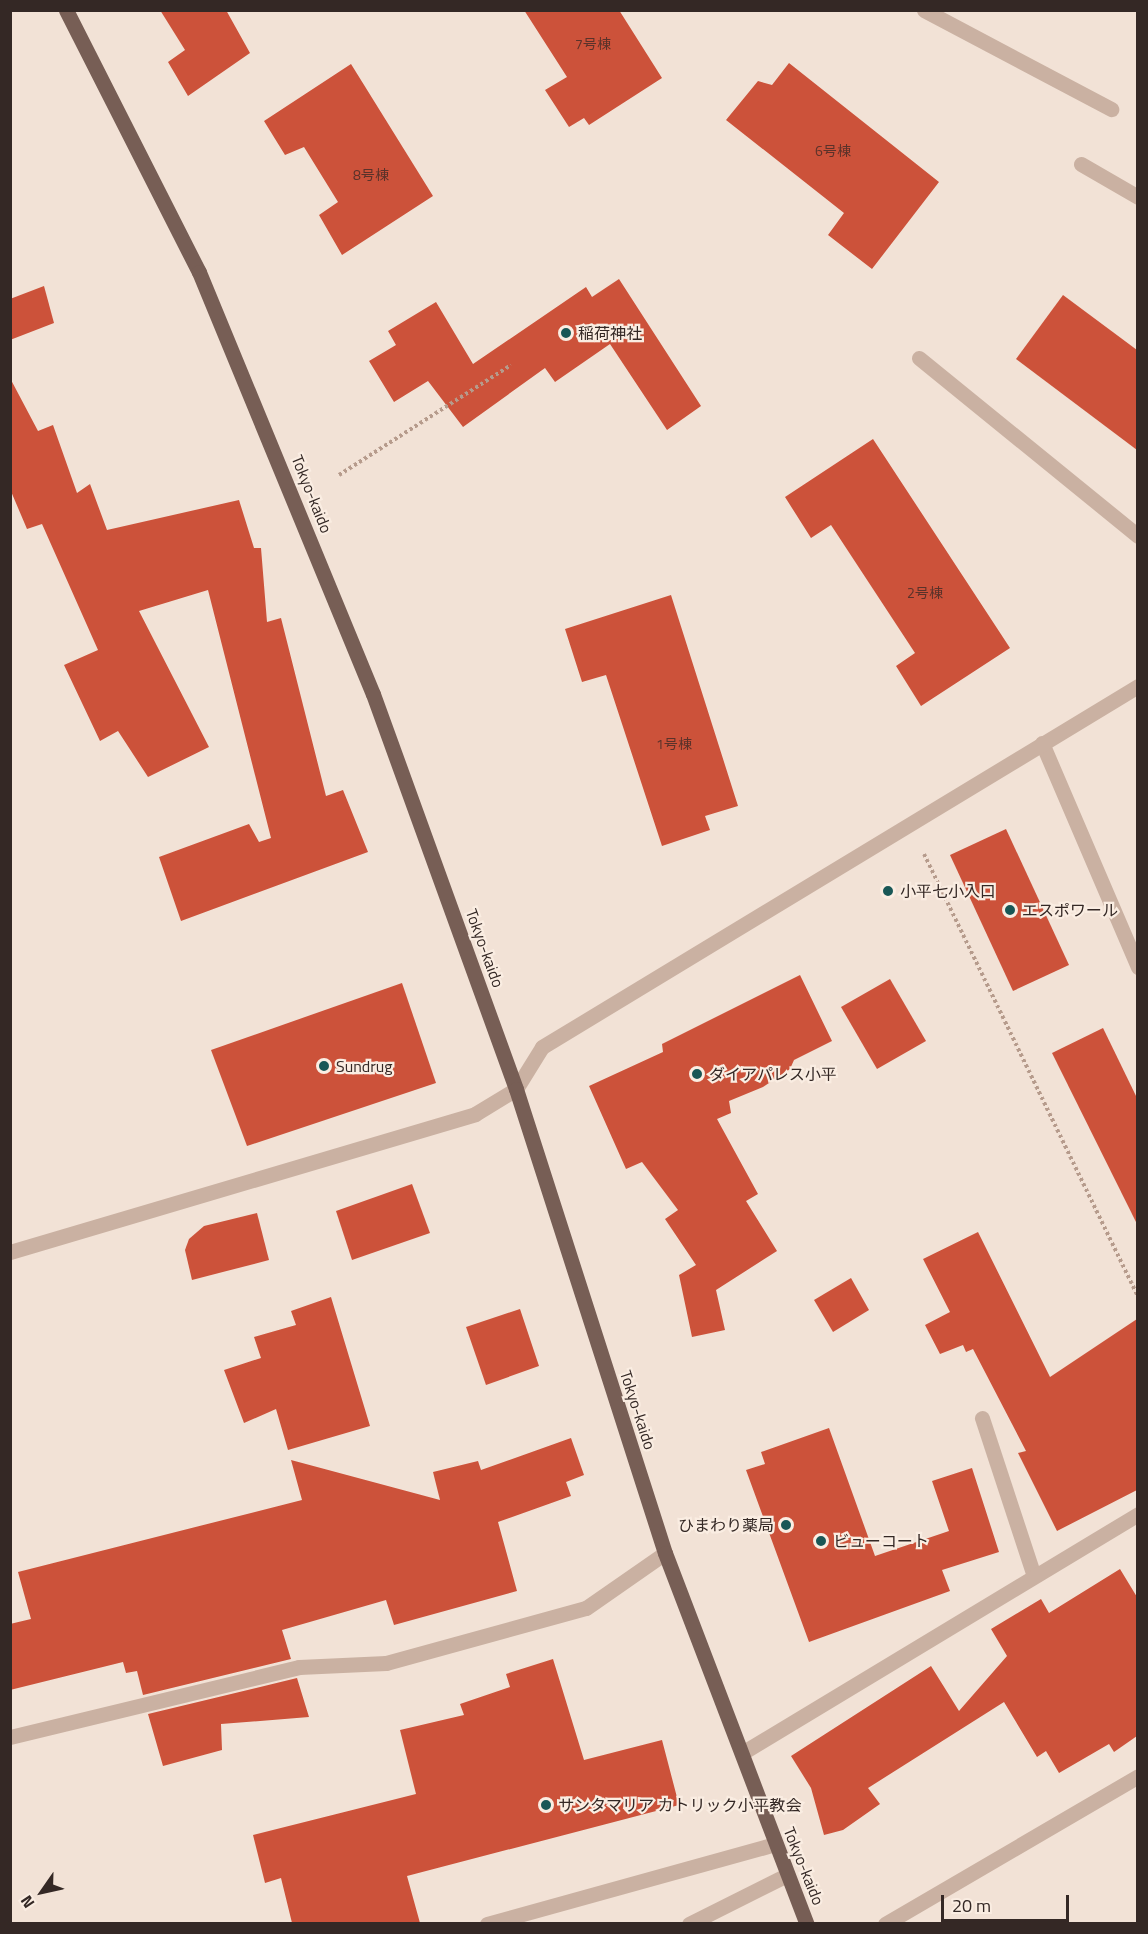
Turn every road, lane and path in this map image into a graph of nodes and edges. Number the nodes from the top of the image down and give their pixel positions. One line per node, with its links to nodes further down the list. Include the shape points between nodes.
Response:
1 (66, 10): 14 (main road, Tokyo-kaido, via 143,155 234,351 373,694)
2 (924, 10): 3 (street)
3 (1111, 109)
4 (1081, 164): 5 (street)
5 (1137, 197)
6 (919, 358): 9 (street)
7 (511, 365): 8 (path)
8 (339, 475)
9 (1137, 536)
10 (1137, 686): 11 (street)
11 (1042, 743): 13 (street); 14 (street, via 542,1047)
12 (924, 854): 16 (path)
13 (1137, 967)
14 (516, 1089): 15 (street, via 462,1120); 19 (main road, Tokyo-kaido)
15 (10, 1252)
16 (1137, 1298)
17 (982, 1418): 20 (street)
18 (1137, 1514): 20 (street)
19 (665, 1553): 21 (street, via 586,1608 386,1663 299,1666); 22 (main road, Tokyo-kaido)
20 (1034, 1576): 22 (street)
21 (10, 1737)
22 (742, 1753): 24 (main road, Tokyo-kaido)
23 (1137, 1776): 29 (street)
24 (775, 1844): 25 (main road, Tokyo-kaido); 26 (street)
25 (787, 1875): 27 (street); 28 (main road, Tokyo-kaido)
26 (487, 1923)
27 (689, 1923)
28 (807, 1923)
29 (885, 1923)

